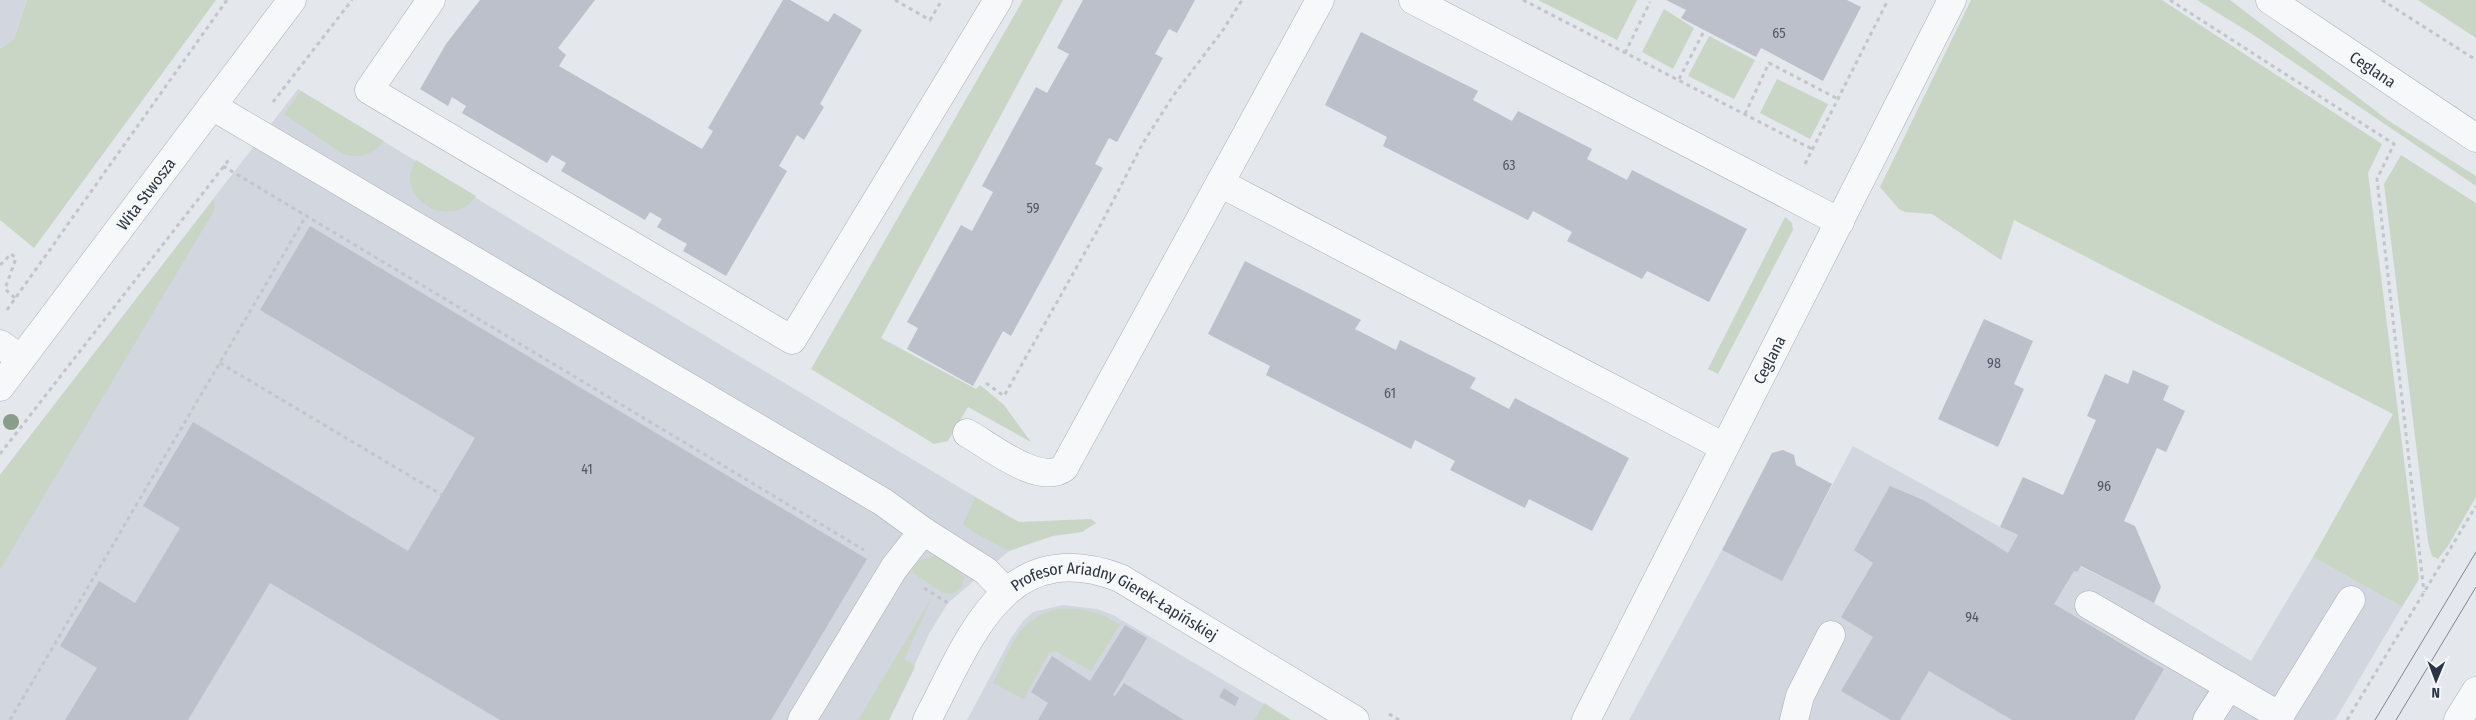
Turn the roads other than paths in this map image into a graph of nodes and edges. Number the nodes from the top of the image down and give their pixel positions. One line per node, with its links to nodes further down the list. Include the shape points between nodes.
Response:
1 (292, 0): 8 (street, Wita Stwosza)
2 (431, 0): 3 (street, via 369,90 792,340)
3 (998, 0)
4 (1320, 0): 10 (street)
5 (1413, 0): 11 (street)
6 (1952, 0): 11 (street, Ceglana)
7 (2270, 0): 9 (street, Ceglana)
8 (212, 106): 12 (street, Wita Stwosza); 16 (street, via 882,502)
9 (2476, 138)
10 (1220, 183): 14 (street, via 1064,468 1052,473 1035,472); 15 (street)
11 (1840, 222): 15 (street, Ceglana)
12 (11, 352): 13 (street, Wita Stwosza)
13 (0, 386)
14 (967, 433)
15 (1724, 447): 27 (street, Ceglana)
16 (923, 531): 17 (street, via 986,571); 24 (street, via 894,568)
17 (1005, 591): 25 (street, Profesor Ariadny Gierek-Łapińskiej, via 982,618); 26 (street, Profesor Ariadny Gierek-Łapińskiej, via 1030,577 1059,569 1084,568 1109,574 1161,600)
18 (2351, 600): 23 (street)
19 (2089, 605): 21 (street)
20 (1831, 635): 28 (street, via 1800,696)
21 (2229, 686): 23 (street); 29 (street)
22 (2476, 690): 30 (street)
23 (2278, 718)
24 (802, 720)
25 (927, 720)
26 (1355, 720)
27 (1586, 720)
28 (1794, 720)
29 (2207, 720)
30 (2458, 720)

